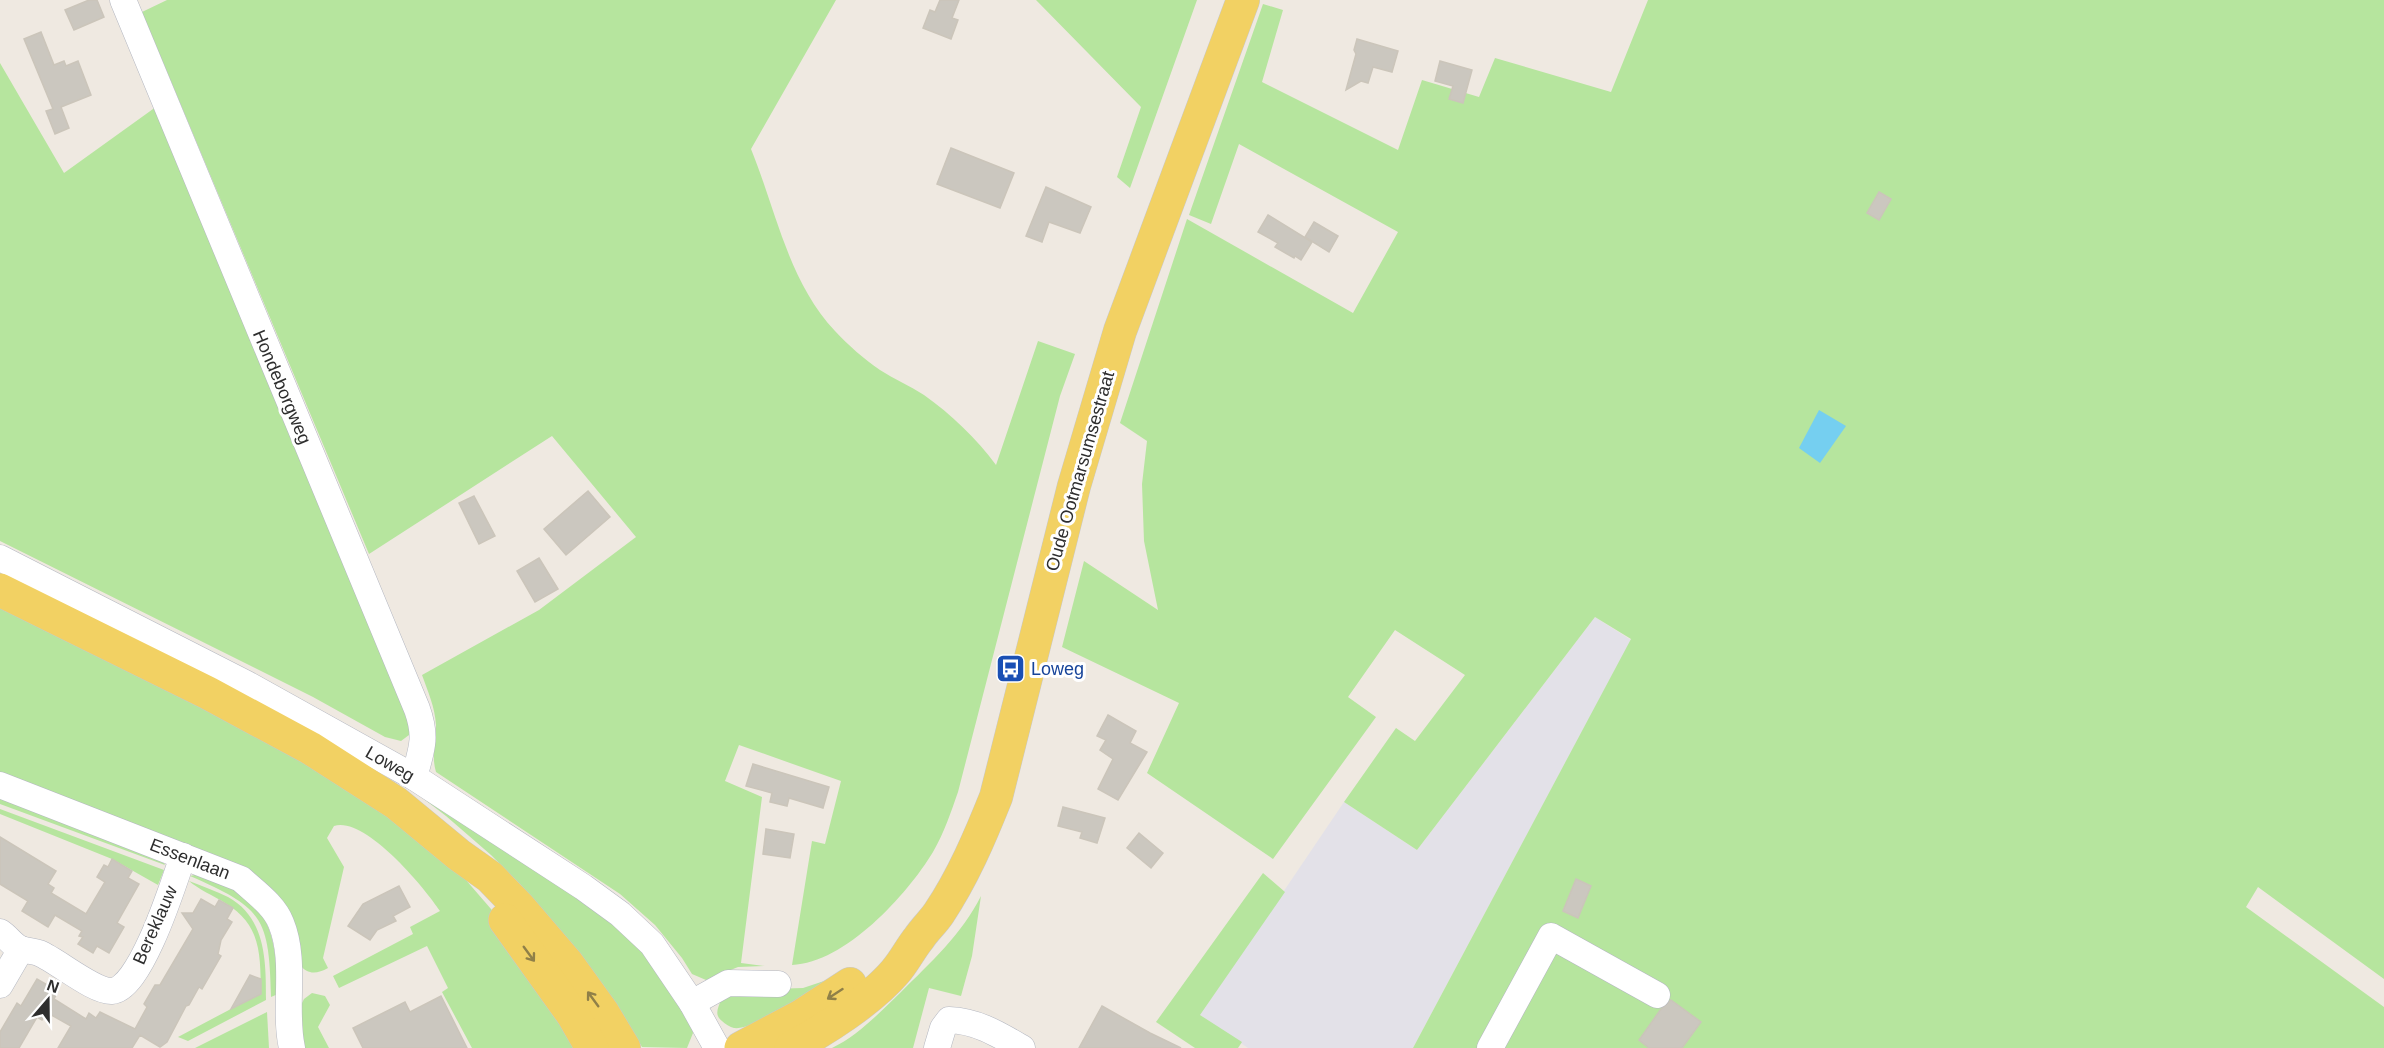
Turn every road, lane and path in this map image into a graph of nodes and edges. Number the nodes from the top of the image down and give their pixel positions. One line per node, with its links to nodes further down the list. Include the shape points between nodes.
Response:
1 (123, 0): 5 (street, Hondeborgweg, via 417,709 423,727)
2 (1243, 0): 10 (main road, Oude Ootmarsumsestraat, via 1120,331 1074,486 996,797 965,869 939,914)
3 (0, 558): 5 (street, Loweg, via 247,684)
4 (0, 590): 7 (main road, via 310,748 396,803)
5 (414, 777): 15 (street, Loweg, via 620,914 652,944)
6 (0, 785): 8 (street, Essenlaan)
7 (459, 855): 17 (main road, one-way to 17, via 573,1015); 18 (main road, one-way to 7, via 567,963 490,877)
8 (183, 856): 11 (street, Bereklauw, via 156,932 121,988 105,990 40,954); 16 (street, Essenlaan, via 241,879 265,900 281,922 287,948)
9 (0, 932): 11 (street, Bereklauw)
10 (919, 938): 20 (main road, Oude Ootmarsumsestraat, one-way to 20, via 801,1016); 21 (main road, Oude Ootmarsumsestraat, via 895,973 860,1004)
11 (21, 949): 13 (street)
12 (778, 984): 15 (street, via 728,983)
13 (0, 985)
14 (1658, 995): 24 (street, via 1551,936)
15 (692, 1003): 19 (street, Loweg)
16 (292, 1048)
17 (592, 1048)
18 (624, 1048)
19 (717, 1048)
20 (741, 1048)
21 (791, 1048)
22 (937, 1048): 23 (street, via 949,1020 985,1027)
23 (1022, 1048)
24 (1490, 1048)

